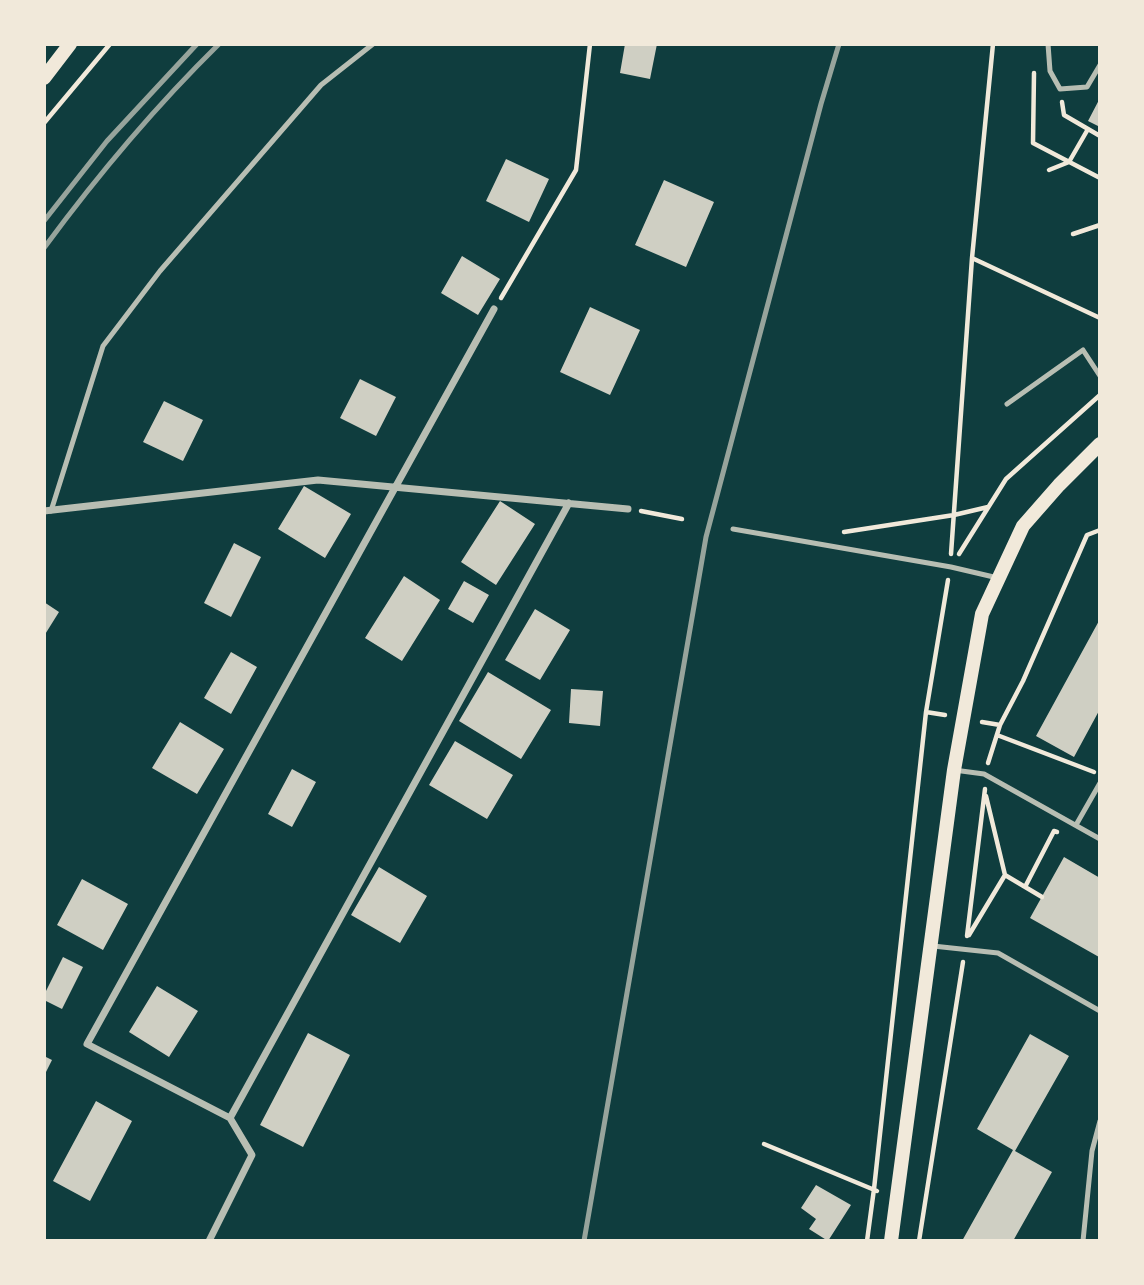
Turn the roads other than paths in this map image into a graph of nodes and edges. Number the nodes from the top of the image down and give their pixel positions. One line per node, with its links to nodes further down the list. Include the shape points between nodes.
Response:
1 (70, 44): 5 (main road)
2 (373, 44): 13 (lane, via 321,85 160,271 103,346)
3 (1048, 44): 4 (lane, via 1050,71 1060,89 1087,87)
4 (1100, 65)
5 (44, 78)
6 (495, 309): 10 (street)
7 (1100, 376): 8 (lane, via 1083,350)
8 (1007, 404)
9 (1100, 444): 15 (main road, via 1023,526)
10 (394, 488): 11 (street); 13 (street, via 318,480); 22 (street, via 87,1044)
11 (569, 503): 12 (street); 22 (street)
12 (628, 509)
13 (48, 511)
14 (733, 529): 15 (lane)
15 (998, 578): 16 (main road, via 982,614)
16 (954, 770): 18 (lane, via 984,774); 20 (main road)
17 (1100, 783): 18 (lane)
18 (1076, 825): 19 (lane)
19 (1100, 839)
20 (930, 946): 21 (lane, via 998,953); 25 (main road)
21 (1100, 1011)
22 (230, 1118): 24 (street, via 252,1155)
23 (1100, 1121): 26 (lane, via 1092,1151)
24 (209, 1241)
25 (891, 1241)
26 (1083, 1241)

